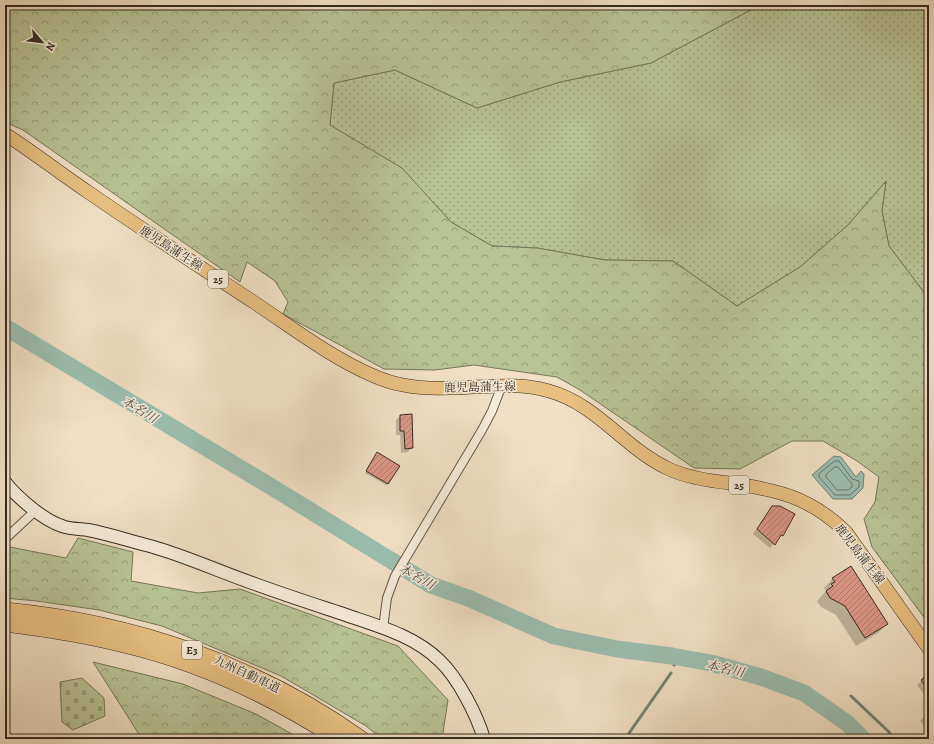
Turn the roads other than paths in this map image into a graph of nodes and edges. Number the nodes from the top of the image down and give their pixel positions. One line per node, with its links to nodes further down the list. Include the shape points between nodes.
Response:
1 (5, 134): 2 (main road, 鹿児島蒲生線 / 25, via 140,227 330,352 374,376 391,382 424,387)
2 (502, 385): 8 (street, via 482,430 395,576 387,598); 9 (main road, 鹿児島蒲生線 / 25, via 549,391 570,399 602,420 637,450 671,470 700,479 781,492 817,508 846,532)
3 (5, 482): 4 (street)
4 (35, 511): 5 (street); 8 (street, via 50,522 63,527 89,530 174,553)
5 (5, 539)
6 (5, 610): 11 (highway, 九州自動車道 / E3, via 77,620 124,630 205,655 290,694)
7 (5, 624): 10 (highway, 九州自動車道 / E3, via 87,636 168,657 242,686)
8 (383, 628): 12 (street, via 423,647 441,661 460,686)
9 (929, 649)
10 (337, 739)
11 (362, 739)
12 (484, 739)

